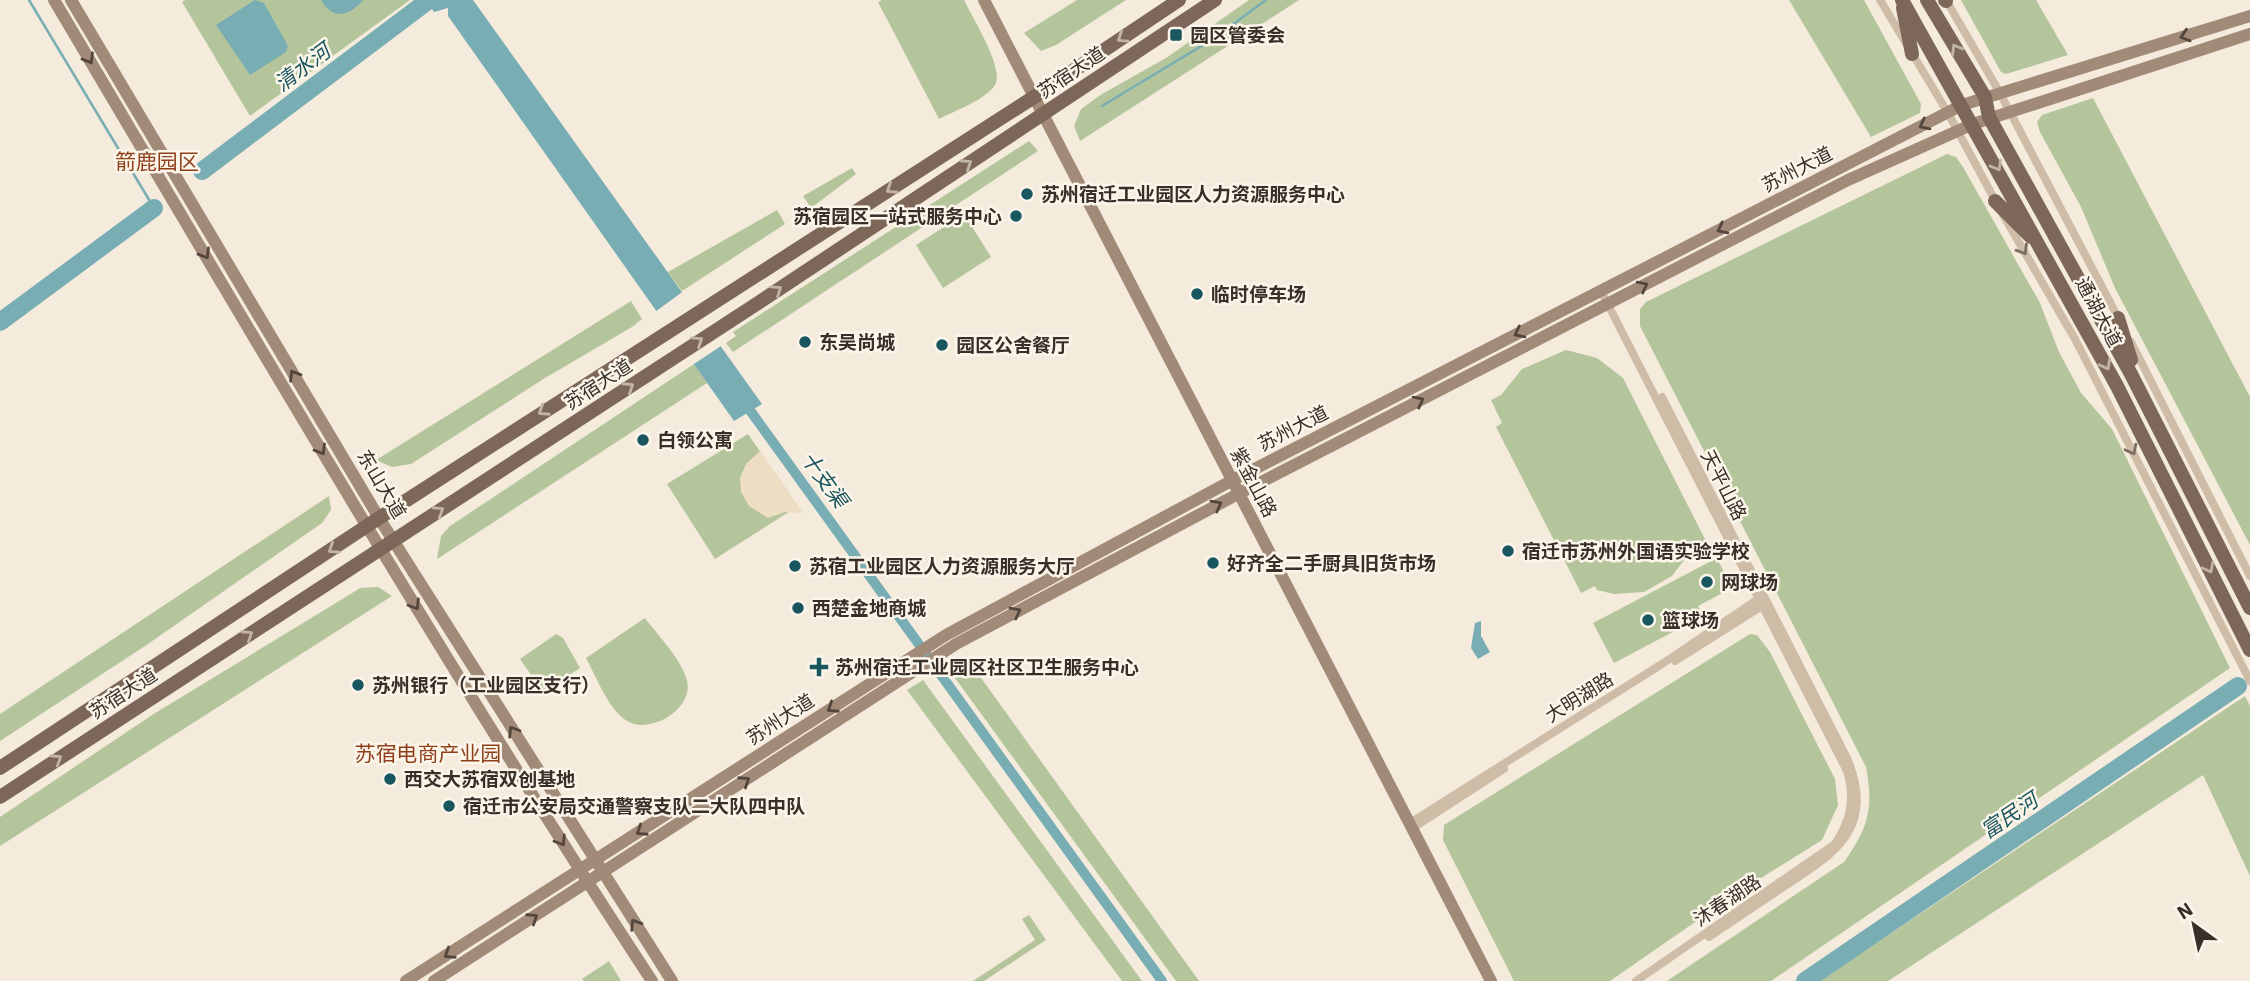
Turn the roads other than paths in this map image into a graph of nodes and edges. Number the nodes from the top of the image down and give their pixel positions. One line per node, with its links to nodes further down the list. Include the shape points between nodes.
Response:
1 (54, 0): 32 (street, 东山大道, one-way to 32)
2 (71, 0): 31 (street, 东山大道, one-way to 2)
3 (984, 0): 14 (street, 紫金山路)
4 (1179, 0): 14 (main road, 苏宿大道, one-way to 14)
5 (1215, 0): 19 (main road, 苏宿大道)
6 (1880, 0): 12 (street)
7 (1902, 0): 12 (main road); 16 (main road, 通湖大道)
8 (1927, 0): 15 (main road, 通湖大道, one-way to 8)
9 (1946, 0): 13 (street)
10 (2250, 16): 13 (street, 苏州大道, one-way to 13)
11 (2250, 34): 17 (street, 苏州大道)
12 (1912, 54): 18 (street)
13 (2000, 93): 15 (street, 苏州大道); 17 (street)
14 (1034, 97): 19 (street, 紫金山路); 31 (main road, 苏宿大道, one-way to 31)
15 (1985, 97): 16 (street, 苏州大道); 20 (main road, 通湖大道)
16 (1962, 105): 18 (street, 苏州大道); 21 (main road, 通湖大道)
17 (2009, 111): 20 (street, 苏州大道); 27 (street)
18 (1948, 113): 22 (street); 25 (street, 苏州大道, one-way to 25)
19 (1042, 114): 29 (street, 紫金山路); 33 (main road, 苏宿大道, one-way to 19)
20 (1989, 117): 21 (street, 苏州大道); 28 (main road, 通湖大道)
21 (1973, 124): 22 (street, 苏州大道); 24 (main road, 通湖大道, one-way to 24)
22 (1957, 131): 23 (street); 26 (street, 苏州大道, one-way to 22, via 1848,180)
23 (1995, 201): 24 (main road); 40 (street, one-way to 40, via 2075,339)
24 (2043, 249): 39 (main road, 通湖大道, one-way to 39)
25 (1604, 290): 26 (street, 天平山路); 29 (street, 苏州大道, one-way to 29)
26 (1610, 303): 30 (street, 苏州大道, one-way to 26); 36 (street, 天平山路)
27 (2118, 318): 28 (main road); 35 (street)
28 (2139, 389): 37 (main road, 通湖大道)
29 (1231, 481): 30 (street, 紫金山路); 38 (street, 苏州大道)
30 (1238, 494): 38 (street, 苏州大道, one-way to 30); 43 (street, 紫金山路)
31 (379, 518): 32 (main road, 苏宿大道); 33 (street, 东山大道)
32 (366, 527): 34 (street, 东山大道); 41 (main road, 苏宿大道, one-way to 41)
33 (394, 541): 34 (main road, 苏宿大道); 45 (street, 东山大道, one-way to 33)
34 (381, 549): 42 (main road, 苏宿大道, one-way to 34); 46 (street, 东山大道, one-way to 46)
35 (2250, 576)
36 (1763, 601): 43 (street, 大明湖路); 44 (street, 天平山路, via 1850,783 1849,818)
37 (2250, 608)
38 (951, 640): 45 (street, 苏州大道, one-way to 45, via 890,671); 47 (street, 苏州大道, one-way to 38, via 898,682)
39 (2250, 650)
40 (2250, 681)
41 (0, 768)
42 (0, 797)
43 (1412, 825): 53 (street, 紫金山路)
44 (1837, 846): 54 (street, 沐春湖路); 55 (street, 沐春湖路)
45 (594, 860): 46 (street, 苏州大道); 47 (street, 东山大道)
46 (579, 870): 48 (street, 东山大道); 49 (street, 苏州大道, one-way to 49)
47 (602, 873): 48 (street, 苏州大道); 52 (street, 东山大道, one-way to 47)
48 (587, 882): 50 (street, 苏州大道, one-way to 48); 51 (street, 东山大道)
49 (407, 981)
50 (434, 981)
51 (652, 981)
52 (672, 981)
53 (1491, 981)
54 (1636, 981)
55 (1645, 981)

